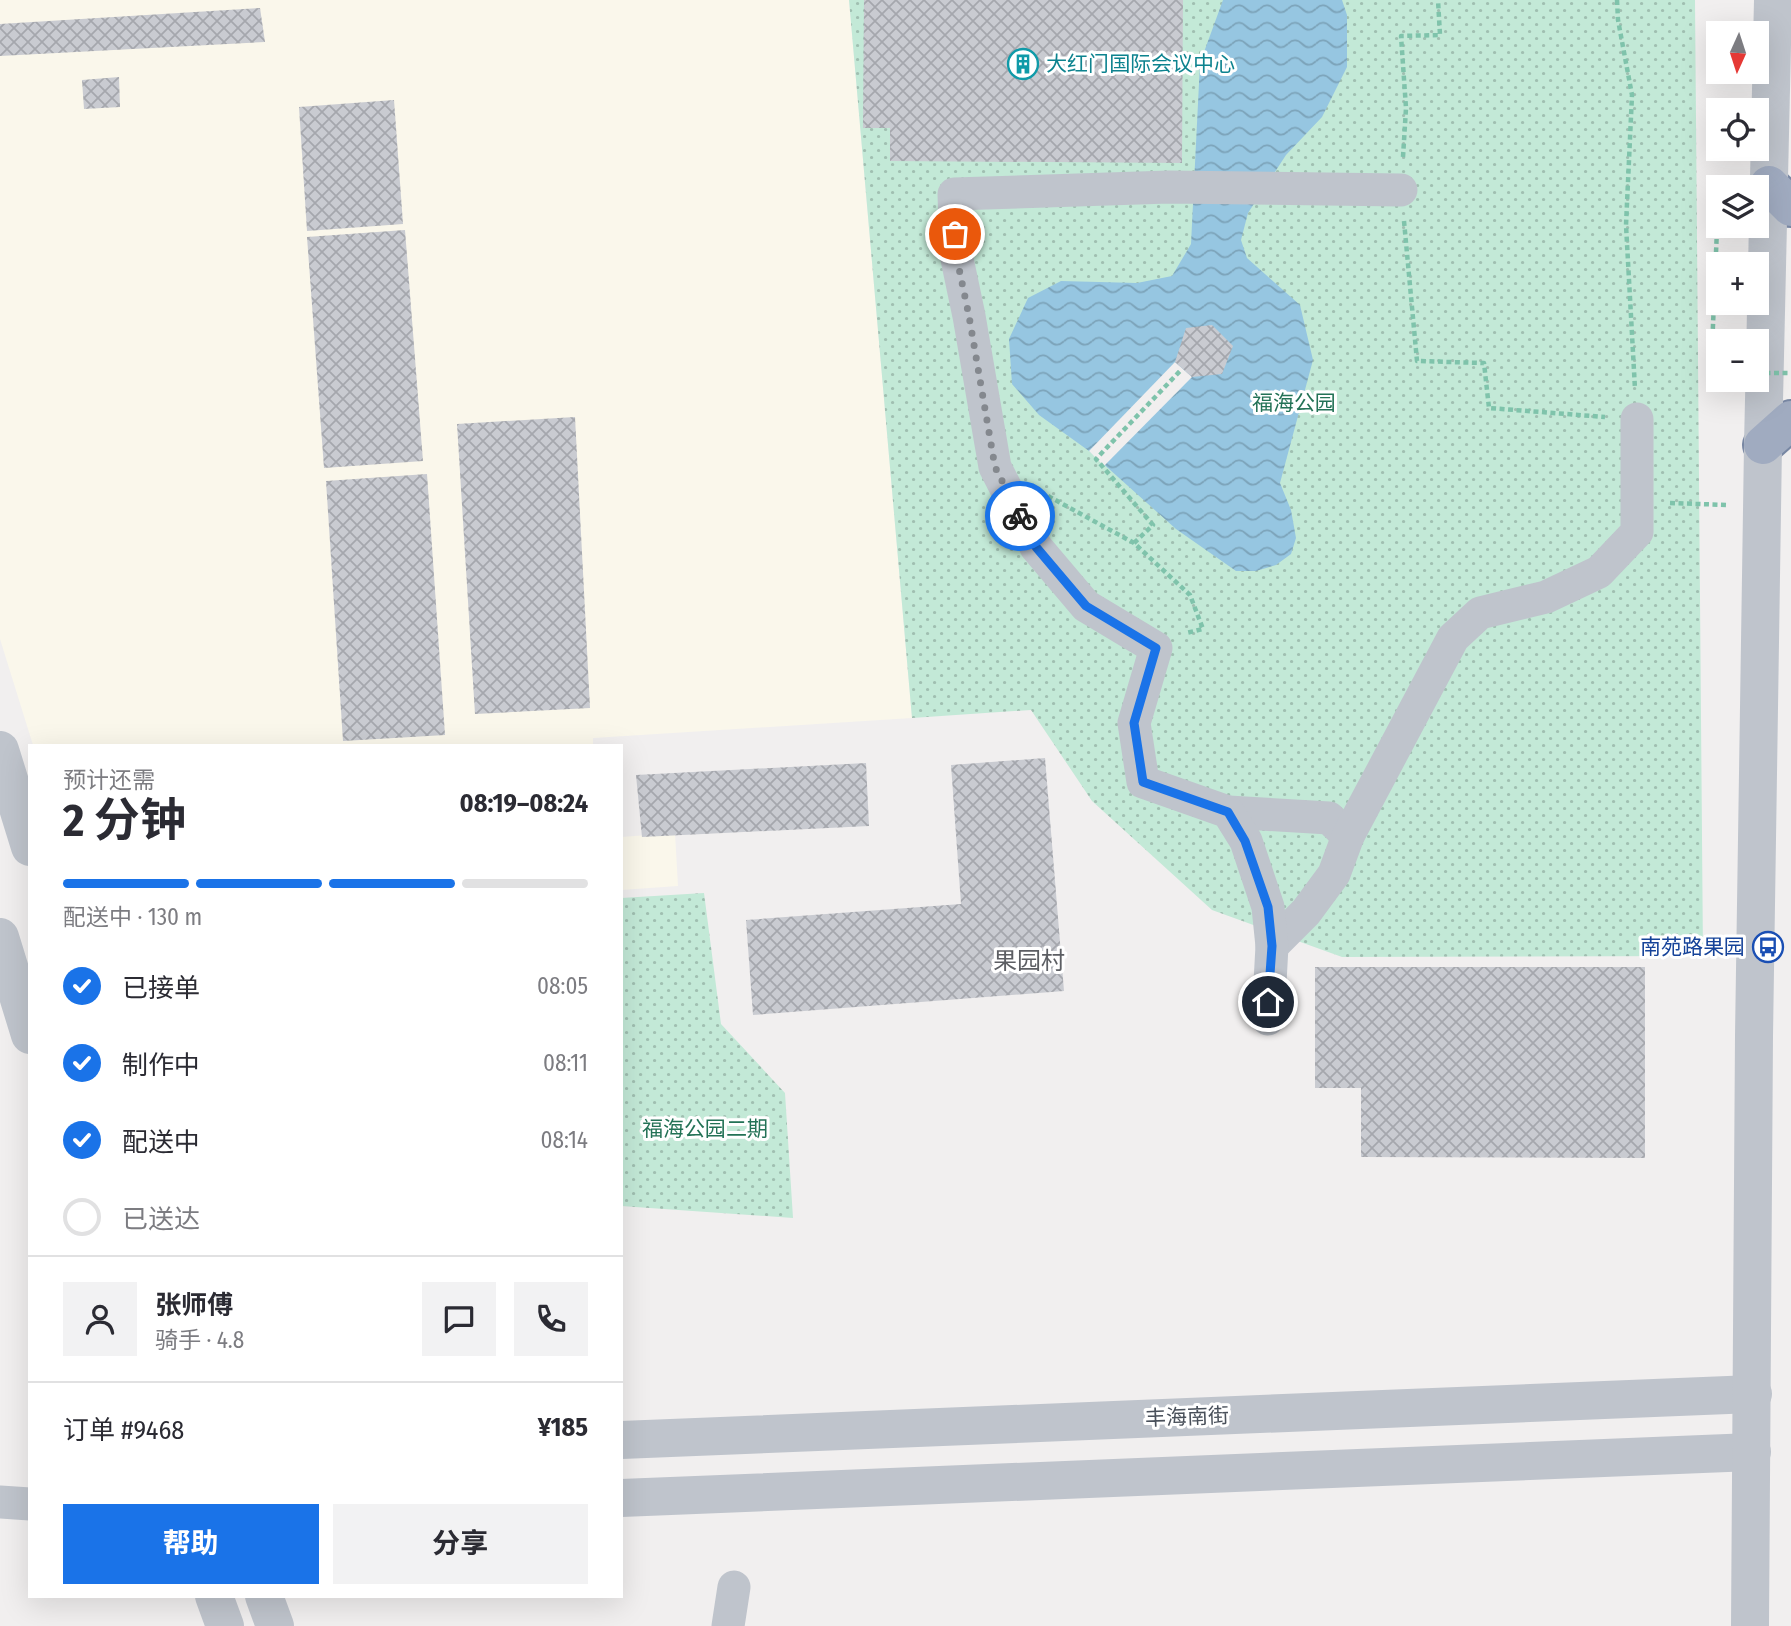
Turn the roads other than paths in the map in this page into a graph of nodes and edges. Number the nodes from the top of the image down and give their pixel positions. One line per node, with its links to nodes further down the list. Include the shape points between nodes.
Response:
1 (1773, 0): 3 (street)
2 (1401, 190): 8 (street, via 1169,187 954,194 956,254 995,467 1036,547 1086,606 1156,648 1134,723 1143,782)
3 (1780, 196): 6 (street)
4 (1637, 419): 9 (street, via 1637,533 1599,572 1546,597 1480,613 1453,638)
5 (1791, 419): 6 (highway)
6 (1763, 445): 15 (street)
7 (0, 750): 10 (street)
8 (1228, 812): 9 (street, via 1329,818); 12 (street, via 1261,882)
9 (1348, 836): 12 (street, via 1320,896)
10 (28, 841)
11 (0, 937): 14 (street)
12 (1272, 946): 13 (street)
13 (1268, 1019)
14 (28, 1028)
15 (1753, 1394): 16 (street, 丰海南街); 17 (street)
16 (623, 1440)
17 (1752, 1452): 18 (street); 27 (street)
18 (623, 1498)
19 (0, 1502): 20 (street)
20 (28, 1504)
21 (734, 1587): 26 (street)
22 (215, 1598): 24 (street)
23 (265, 1598): 25 (street)
24 (225, 1626)
25 (275, 1626)
26 (728, 1626)
27 (1750, 1626)

